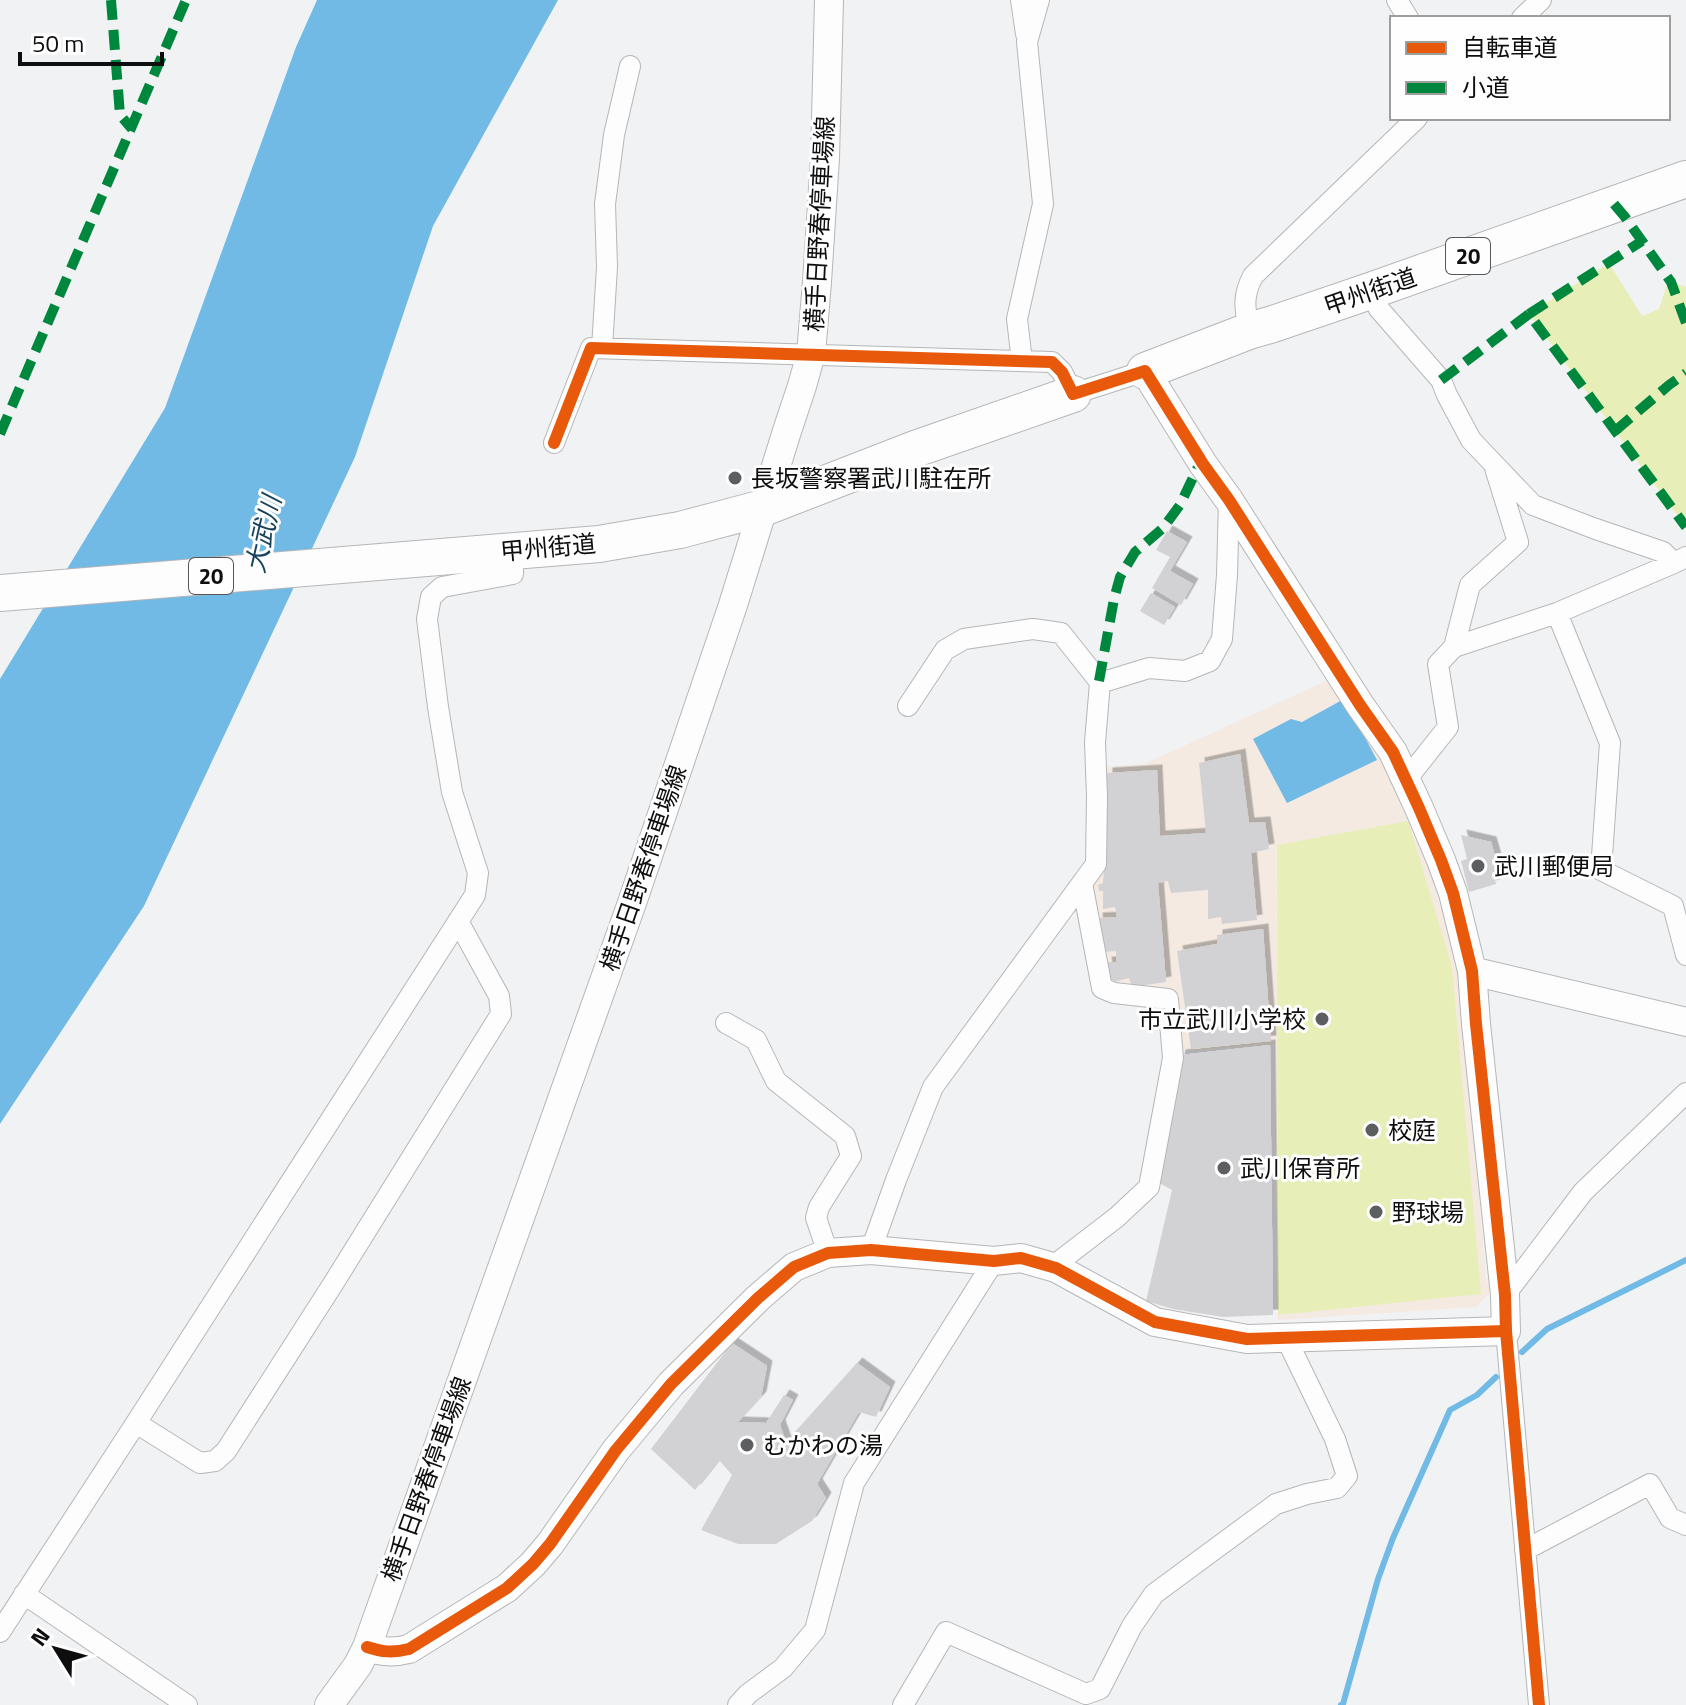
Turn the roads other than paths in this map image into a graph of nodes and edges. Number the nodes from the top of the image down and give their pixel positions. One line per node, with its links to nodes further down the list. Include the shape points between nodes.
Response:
1 (829, 0): 13 (street, 横手日野春停車場線, via 825,158)
2 (1021, 0): 6 (street)
3 (1039, 0): 6 (street)
4 (1541, 0): 5 (street)
5 (1524, 16)
6 (1027, 42): 14 (street, via 1043,204 1017,319)
7 (630, 66): 12 (street, via 605,204)
8 (1415, 120): 11 (street, via 1253,276 1244,302)
9 (1686, 179): 10 (highway, 甲州街道 / 20)
10 (1370, 291): 11 (highway, 甲州街道 / 20); 18 (street, via 1379,309 1441,380 1471,440)
11 (1249, 331): 15 (highway, 甲州街道 / 20)
12 (602, 348): 13 (street); 17 (street, via 591,348)
13 (811, 354): 14 (street); 20 (street, 横手日野春停車場線)
14 (1022, 361): 16 (street, via 1052,362)
15 (1145, 371): 16 (street); 19 (street)
16 (1073, 394): 20 (highway, 甲州街道 / 20)
17 (554, 443)
18 (1494, 466): 22 (street, via 1533,505); 25 (street, via 1518,542 1470,585)
19 (1229, 500): 28 (street); 29 (street, via 1222,639 1210,661 1185,671 1149,668 1100,683 1096,864)
20 (763, 508): 21 (highway, 甲州街道 / 20, via 599,544); 48 (street, 横手日野春停車場線, via 633,900)
21 (513, 551): 23 (highway, 甲州街道 / 20); 30 (street, via 513,574 442,587 431,597 427,619 452,792 478,873 475,895)
22 (1680, 560): 24 (street)
23 (0, 593)
24 (1557, 613): 25 (street); 31 (street, via 1610,743 1601,870 1673,906)
25 (1454, 647): 28 (street, via 1438,664 1448,727)
26 (1099, 681): 27 (street, via 1061,633 1033,629 964,639 945,650)
27 (908, 706)
28 (1406, 780): 32 (street, via 1453,893)
29 (1082, 883): 36 (street, via 933,1087); 39 (street, via 1102,988 1168,999 1173,1058 1149,1187)
30 (458, 921): 43 (street); 43 (street, via 499,996 501,1014 226,1451 215,1461 200,1463)
31 (1686, 955)
32 (1472, 971): 33 (street); 40 (street)
33 (1686, 1022)
34 (726, 1023): 37 (street, via 756,1040 776,1081 845,1136 851,1156 816,1218)
35 (1686, 1093): 40 (street, via 1583,1192)
36 (871, 1250): 37 (street); 38 (street)
37 (828, 1253): 48 (street, via 794,1267 671,1384 616,1450 550,1544 507,1588 409,1649 394,1653)
38 (994, 1261): 39 (street, via 1021,1258); 51 (street, via 854,1483 815,1630 783,1668)
39 (1052, 1267): 42 (street, via 1155,1322 1247,1339)
40 (1505, 1295): 41 (street)
41 (1506, 1331): 42 (street); 45 (street)
42 (1286, 1338): 52 (street, via 1335,1439 1347,1476 1337,1488 1276,1504 1154,1594 1100,1689 1086,1694 946,1632)
43 (136, 1423): 46 (street)
44 (1686, 1525): 45 (street, via 1670,1518 1650,1484)
45 (1525, 1550): 53 (street)
46 (24, 1594): 47 (street); 49 (street)
47 (0, 1632)
48 (367, 1647): 50 (street, 横手日野春停車場線)
49 (187, 1705)
50 (329, 1705)
51 (738, 1705)
52 (903, 1705)
53 (1539, 1705)

